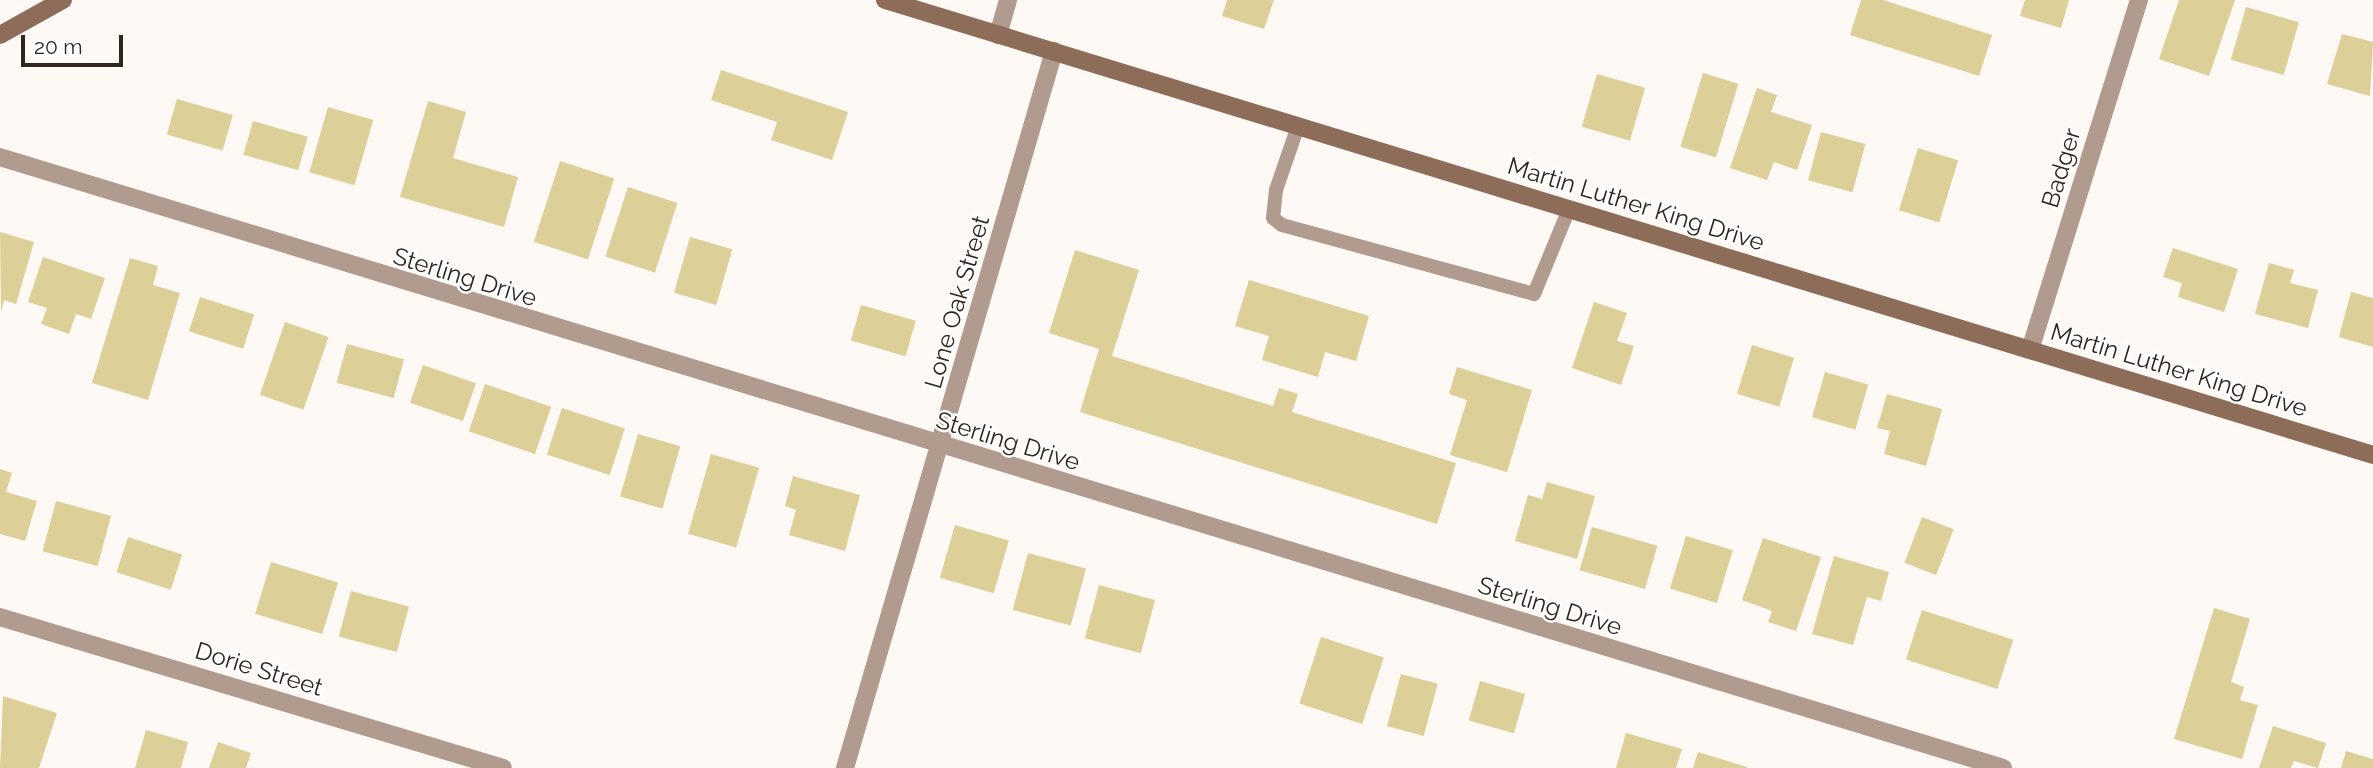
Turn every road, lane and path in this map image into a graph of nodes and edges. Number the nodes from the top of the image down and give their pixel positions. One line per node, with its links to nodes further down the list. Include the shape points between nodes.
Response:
1 (63, 0): 5 (main road)
2 (886, 0): 6 (main road, Martin Luther King Drive)
3 (1008, 0): 6 (street)
4 (2138, 0): 11 (street, Badger)
5 (0, 35)
6 (998, 35): 7 (main road, Martin Luther King Drive)
7 (1054, 51): 8 (main road, Martin Luther King Drive); 12 (street, Lone Oak Street)
8 (1298, 126): 10 (main road, Martin Luther King Drive); 10 (lane, via 1276,190 1273,218 1282,225 1534,294)
9 (0, 157): 12 (street, Sterling Drive)
10 (1569, 209): 11 (main road, Martin Luther King Drive)
11 (2030, 350): 13 (main road, Martin Luther King Drive)
12 (941, 447): 16 (street, Lone Oak Street); 17 (street, Sterling Drive)
13 (2373, 455)
14 (0, 617): 15 (street, Dorie Street)
15 (503, 768)
16 (845, 768)
17 (2003, 768)

